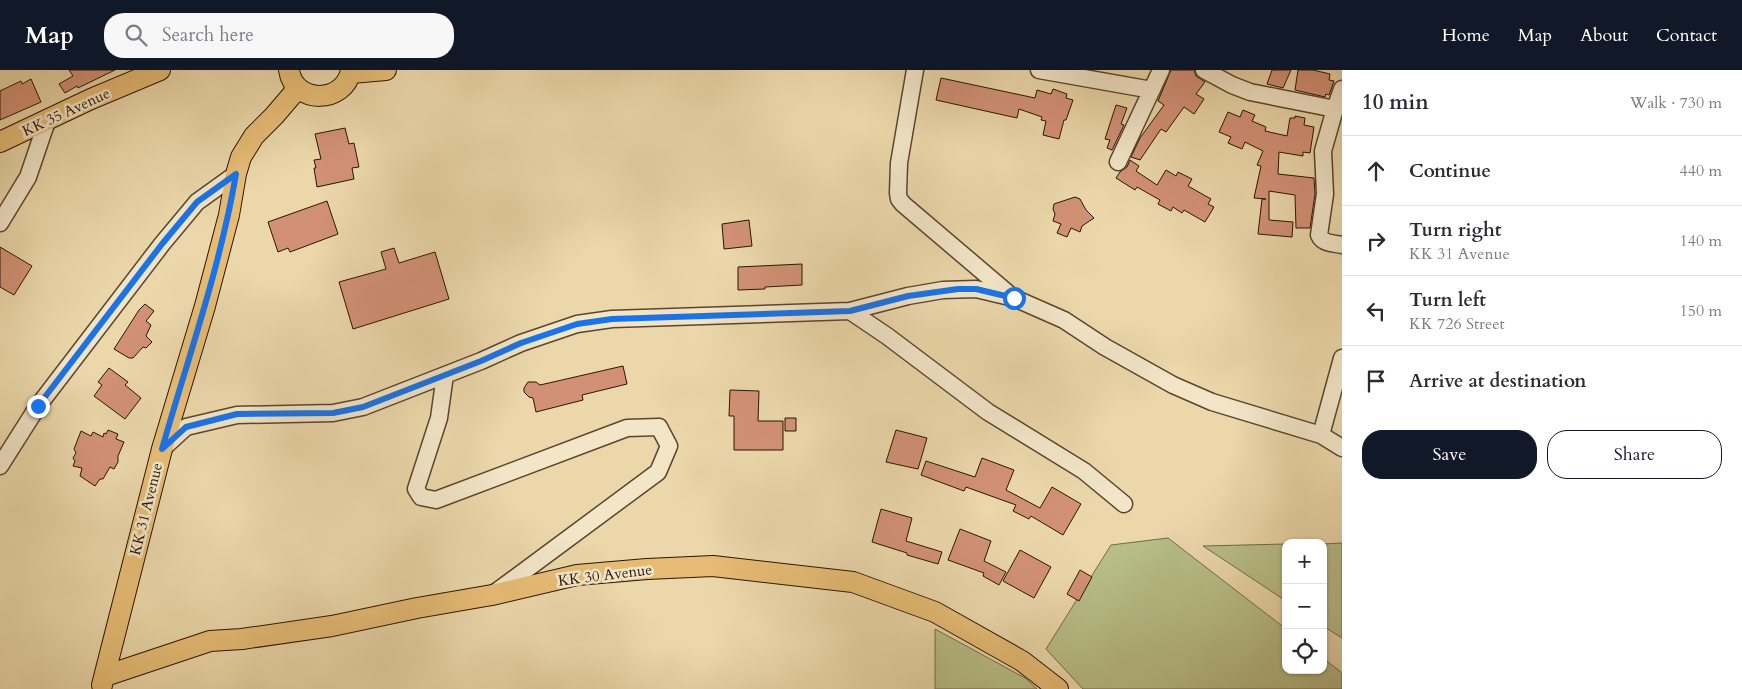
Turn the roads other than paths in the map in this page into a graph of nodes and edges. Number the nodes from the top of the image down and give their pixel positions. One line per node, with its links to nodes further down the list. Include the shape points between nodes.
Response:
1 (160, 70): 13 (main road, KK 35 Avenue)
2 (289, 70): 9 (main road)
3 (386, 70): 8 (main road)
4 (915, 70): 19 (street, via 899,163 899,199)
5 (1039, 70): 11 (street)
6 (1161, 70): 11 (street)
7 (1204, 70): 12 (street, via 1250,92)
8 (351, 72): 9 (main road, via 343,87 328,96 312,96)
9 (298, 88): 16 (main road, KK 31 Avenue, via 248,144)
10 (1342, 89): 12 (street)
11 (1152, 90): 15 (street)
12 (1335, 109): 18 (street, via 1324,151 1326,194 1319,235 1327,242)
13 (47, 121): 14 (main road, KK 35 Avenue); 17 (street, via 28,177)
14 (0, 142)
15 (1118, 162)
16 (236, 174): 25 (main road, KK 31 Avenue, via 229,215 205,306); 26 (street, via 197,202 162,244 38,406)
17 (0, 223)
18 (1342, 245)
19 (1014, 298): 20 (street, via 976,289 951,289); 23 (street, via 1064,320 1173,385 1212,402)
20 (850, 311): 22 (street, via 603,320 577,324); 27 (street, via 988,412 1084,471)
21 (1342, 358): 23 (street)
22 (445, 375): 25 (street, via 356,408 333,413 237,414 190,426); 28 (street, via 439,418 416,489 421,497 436,500 627,428 659,427 669,446 658,472)
23 (1322, 435): 24 (street)
24 (1342, 447)
25 (162, 449): 29 (main road, KK 31 Avenue)
26 (0, 466)
27 (1124, 504)
28 (492, 595): 29 (main road, KK 30 Avenue, via 332,626 210,641); 30 (main road, KK 30 Avenue, via 577,576 713,566 853,582 935,612 1022,661)
29 (103, 682)
30 (1058, 689)

